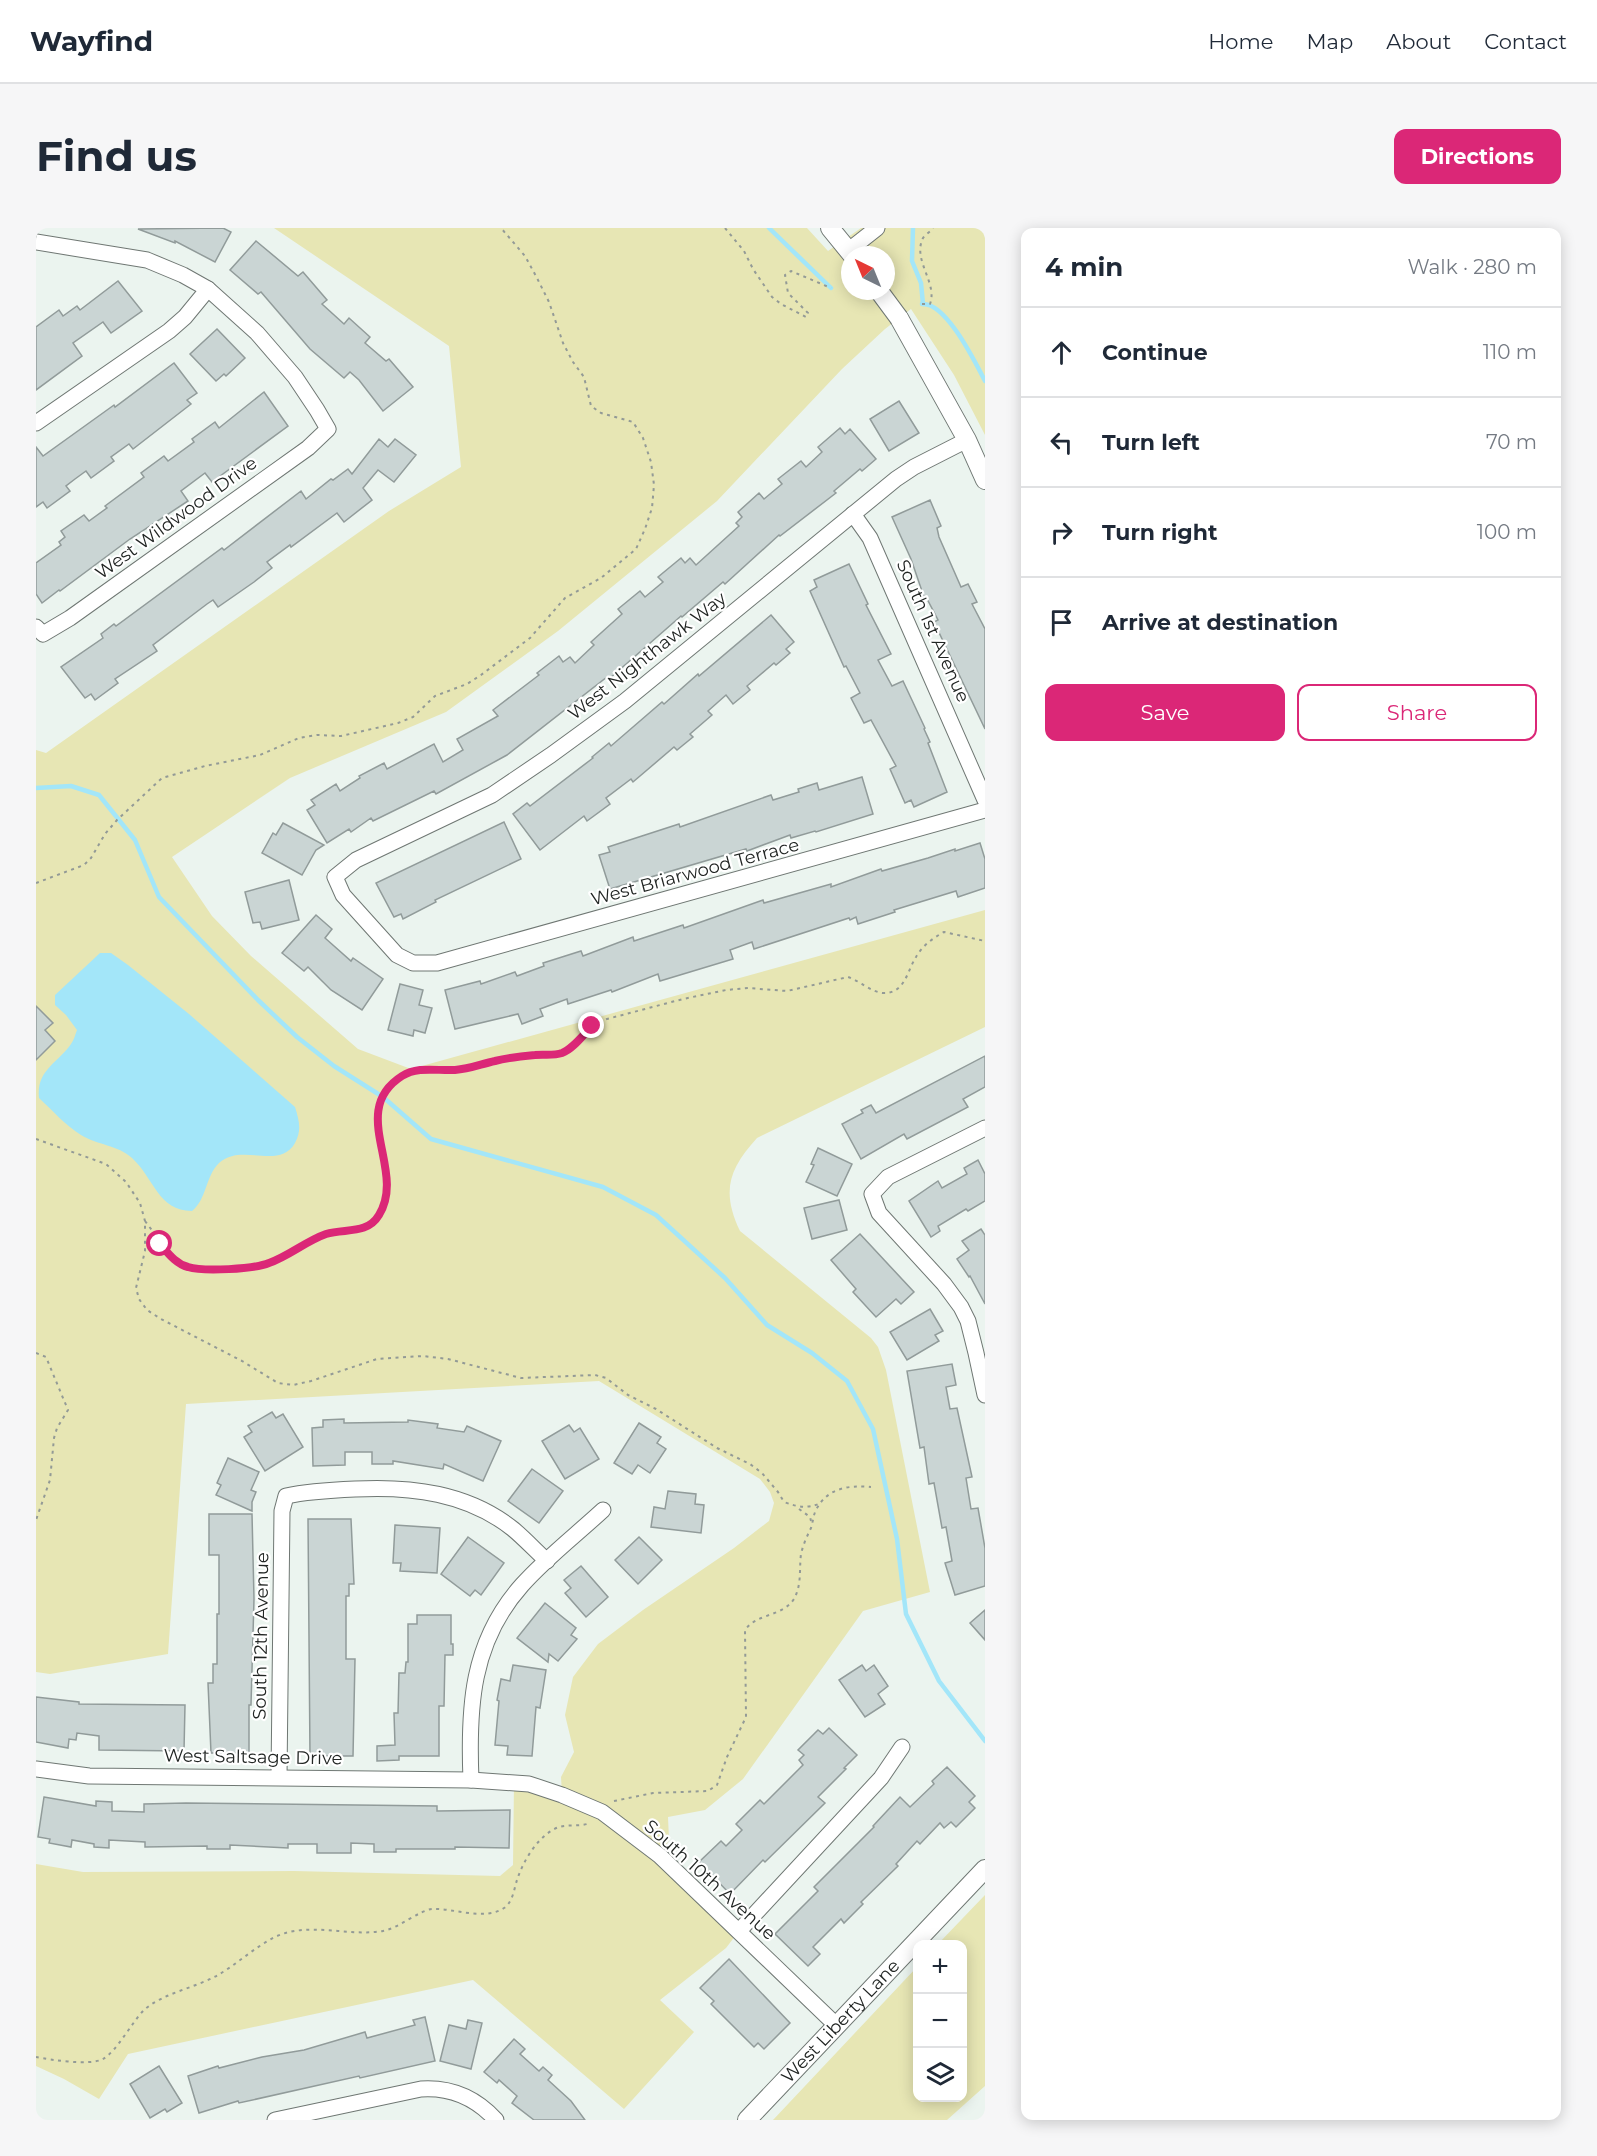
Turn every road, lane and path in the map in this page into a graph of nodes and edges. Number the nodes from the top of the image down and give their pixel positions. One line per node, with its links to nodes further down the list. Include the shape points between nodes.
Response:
1 (501, 228): 20 (path, via 525,256 537,278 563,343 584,377 591,406 633,422 643,438 654,485 652,508 636,549 601,578 565,598 530,638 481,675 435,696 412,717 341,736 299,738 260,755 162,778 117,819 84,865)
2 (725, 228): 9 (path, via 744,251 765,289 788,308 806,317 808,313 788,293 785,275 792,271)
3 (877, 228): 8 (street)
4 (933, 228): 12 (path, via 923,238 920,254 933,296 930,304)
5 (836, 230): 7 (street)
6 (36, 242): 10 (street, via 147,260)
7 (846, 246)
8 (858, 246)
9 (831, 288)
10 (208, 289): 13 (street, via 169,331); 17 (street, West Wildwood Drive, via 257,333 295,377 328,429 308,448 70,618)
11 (886, 300): 14 (street, bridge)
12 (922, 304)
13 (36, 423)
14 (967, 440): 15 (street); 16 (street, West Nighthawk Way, via 914,467)
15 (985, 480)
16 (853, 514): 18 (street, South 1st Avenue, via 870,538); 22 (street, West Nighthawk Way, via 625,701 551,755 492,795 356,860 335,877 343,896 381,939 397,955)
17 (40, 631)
18 (985, 800)
19 (985, 810): 22 (street, West Briarwood Terrace, via 437,963)
20 (36, 883)
21 (985, 941): 26 (path, via 944,932 932,938 916,956 904,982 891,992 875,992 848,977 787,991 726,990 607,1019 592,1026 565,1052 554,1055 538,1054 466,1069 420,1070 404,1075 380,1101 377,1118 387,1177 379,1215 370,1225 357,1231 326,1234 268,1264 249,1268 187,1267 172,1257)
22 (413, 963)
23 (985, 1128): 29 (street, via 888,1177 873,1194 879,1213 961,1307 974,1342)
24 (36, 1139): 25 (path, via 106,1164 126,1182)
25 (146, 1221): 26 (path); 27 (path)
26 (155, 1236): 27 (path)
27 (146, 1242): 32 (path, via 136,1288 147,1310 278,1383 311,1381 377,1359 423,1356 521,1378 606,1378 628,1395 750,1464 784,1502)
28 (36, 1353): 34 (path, via 46,1358 68,1410 54,1438 50,1480)
29 (985, 1395)
30 (871, 1487): 31 (path, via 846,1486 833,1491)
31 (821, 1503): 32 (path, via 810,1508); 35 (path)
32 (797, 1507): 35 (path, via 810,1517)
33 (603, 1510): 36 (street)
34 (36, 1521)
35 (812, 1524): 41 (path, via 801,1553 800,1582 795,1596 788,1607 750,1623 745,1630 746,1717 717,1785 708,1791 615,1800)
36 (547, 1561): 39 (street, South 12th Avenue, via 490,1514 439,1493 386,1488 304,1492 286,1497 282,1511); 40 (street, via 506,1606 490,1630 481,1655 470,1715)
37 (902, 1747): 43 (street, via 881,1778)
38 (36, 1769): 39 (street, West Saltsage Drive, via 89,1776)
39 (279, 1777): 40 (street, West Saltsage Drive)
40 (471, 1780): 41 (street, South 10th Avenue, via 529,1784)
41 (602, 1812): 43 (street, South 10th Avenue, via 660,1856); 45 (path, via 591,1823 558,1828 536,1845 505,1908 488,1913 430,1909 383,1931 295,1931 275,1937 195,1987 158,2000 105,2058 94,2062)
42 (985, 1869): 44 (street, West Liberty Lane)
43 (739, 1931): 44 (street, South 10th Avenue)
44 (836, 2025): 48 (street, West Liberty Lane)
45 (36, 2057)
46 (275, 2120): 47 (street, via 439,2088 462,2094)
47 (496, 2120)
48 (747, 2120)

